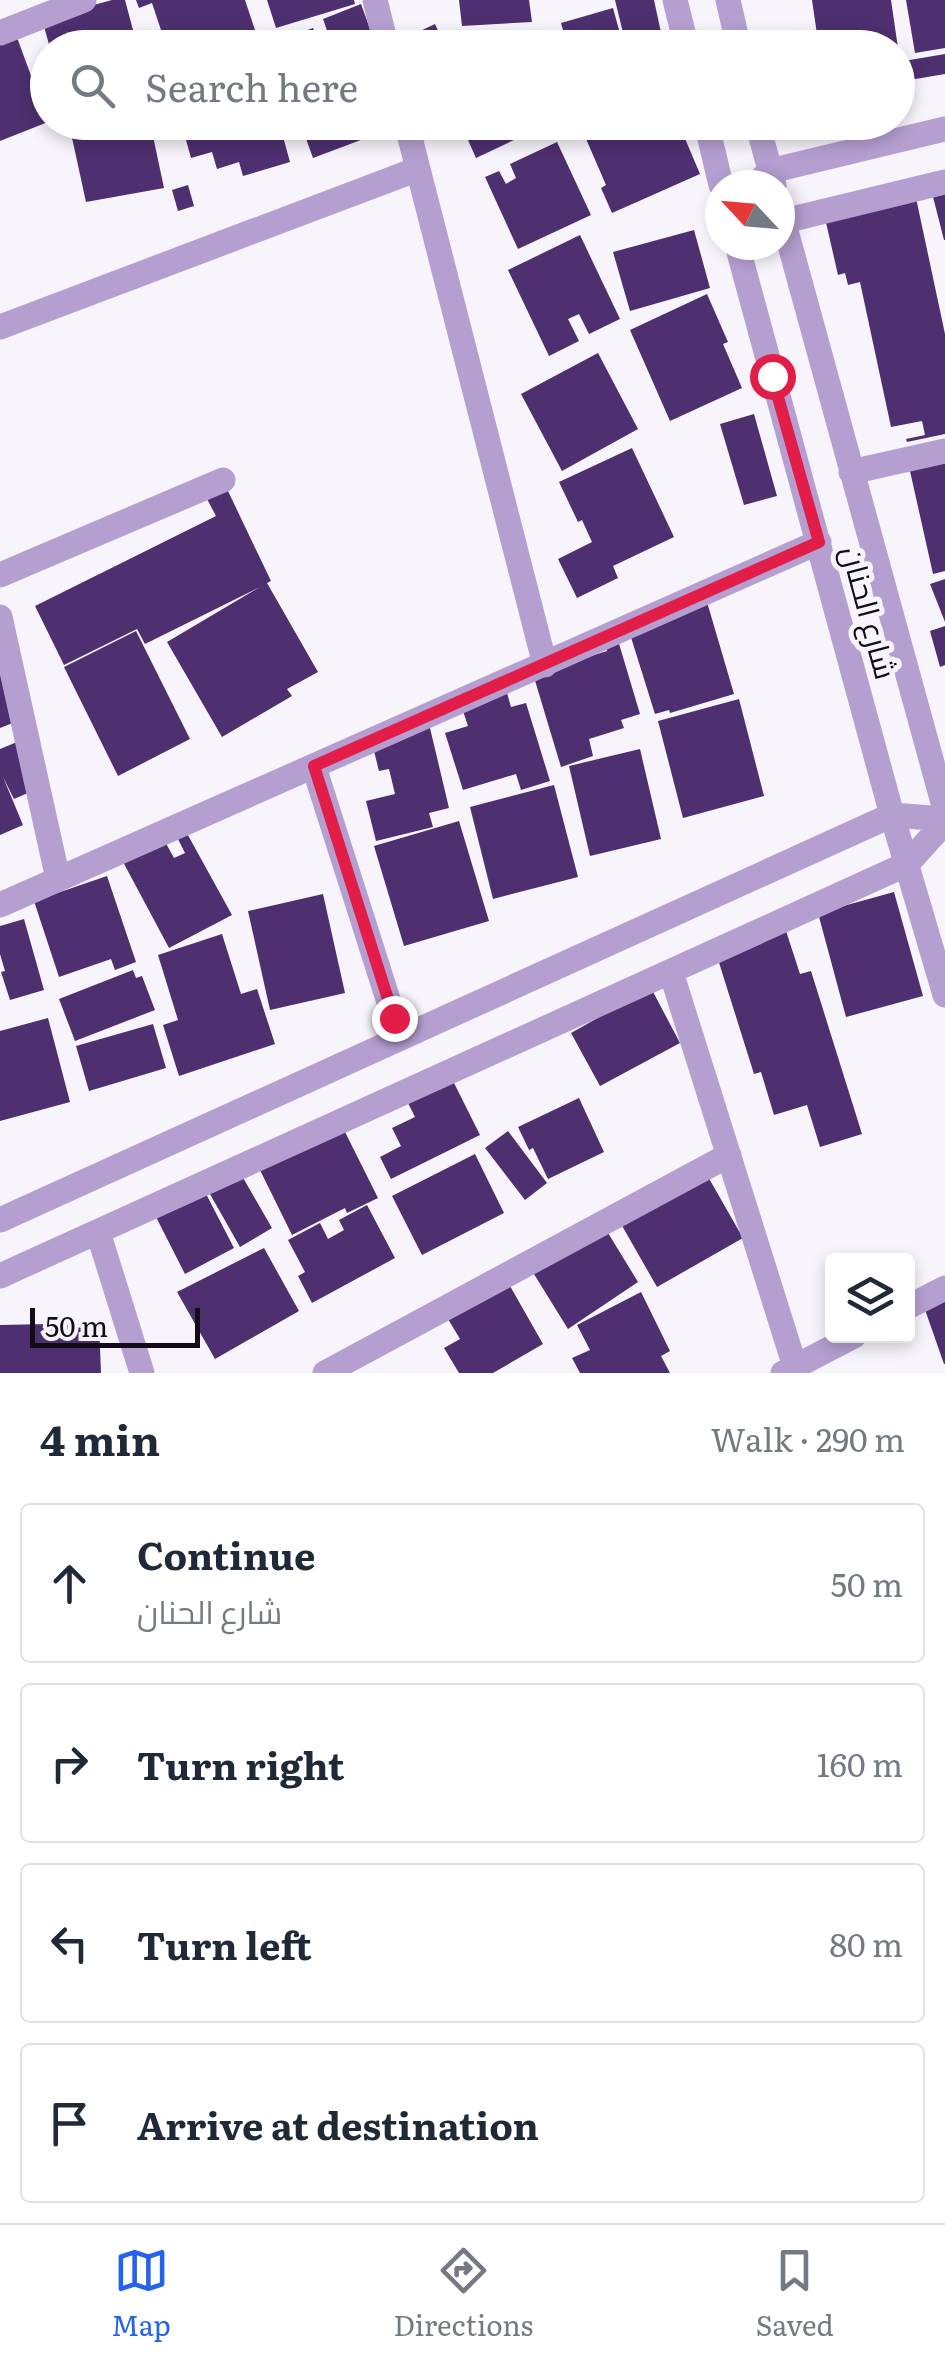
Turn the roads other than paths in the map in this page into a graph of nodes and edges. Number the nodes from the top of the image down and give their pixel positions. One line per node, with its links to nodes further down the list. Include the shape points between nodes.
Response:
1 (84, 0): 8 (street)
2 (374, 0): 5 (street)
3 (676, 0): 6 (street)
4 (728, 0): 7 (street)
5 (382, 30)
6 (683, 30)
7 (735, 30)
8 (0, 33)
9 (945, 129): 10 (street)
10 (915, 138)
11 (410, 140): 15 (street)
12 (710, 140): 16 (street)
13 (760, 140): 17 (street)
14 (906, 140): 18 (street)
15 (418, 170): 23 (street); 30 (street)
16 (717, 170)
17 (765, 170)
18 (795, 172)
19 (945, 182): 20 (street)
20 (795, 215)
21 (740, 260): 27 (street, شارع الحنان)
22 (793, 260): 25 (street, شارع الحنان)
23 (0, 327)
24 (945, 451): 25 (street)
25 (851, 472): 32 (street, شارع الحنان)
26 (223, 480): 28 (street)
27 (819, 542): 30 (street); 33 (street, شارع الحنان)
28 (0, 575)
29 (0, 617): 36 (street)
30 (546, 665): 31 (street)
31 (314, 766): 36 (street); 40 (street)
32 (945, 810)
33 (892, 816): 34 (street); 35 (street, شارع الحنان); 42 (street)
34 (945, 821): 35 (street)
35 (906, 864): 38 (street); 39 (street, شارع الحنان)
36 (58, 879): 37 (street)
37 (0, 904)
38 (671, 972): 41 (street); 43 (street)
39 (945, 996)
40 (394, 1018)
41 (728, 1155): 48 (street); 50 (street)
42 (0, 1220)
43 (98, 1232): 44 (street); 49 (street)
44 (0, 1276)
45 (945, 1288): 46 (street)
46 (915, 1303)
47 (841, 1343): 48 (street)
48 (791, 1371)
49 (142, 1373)
50 (325, 1373)

